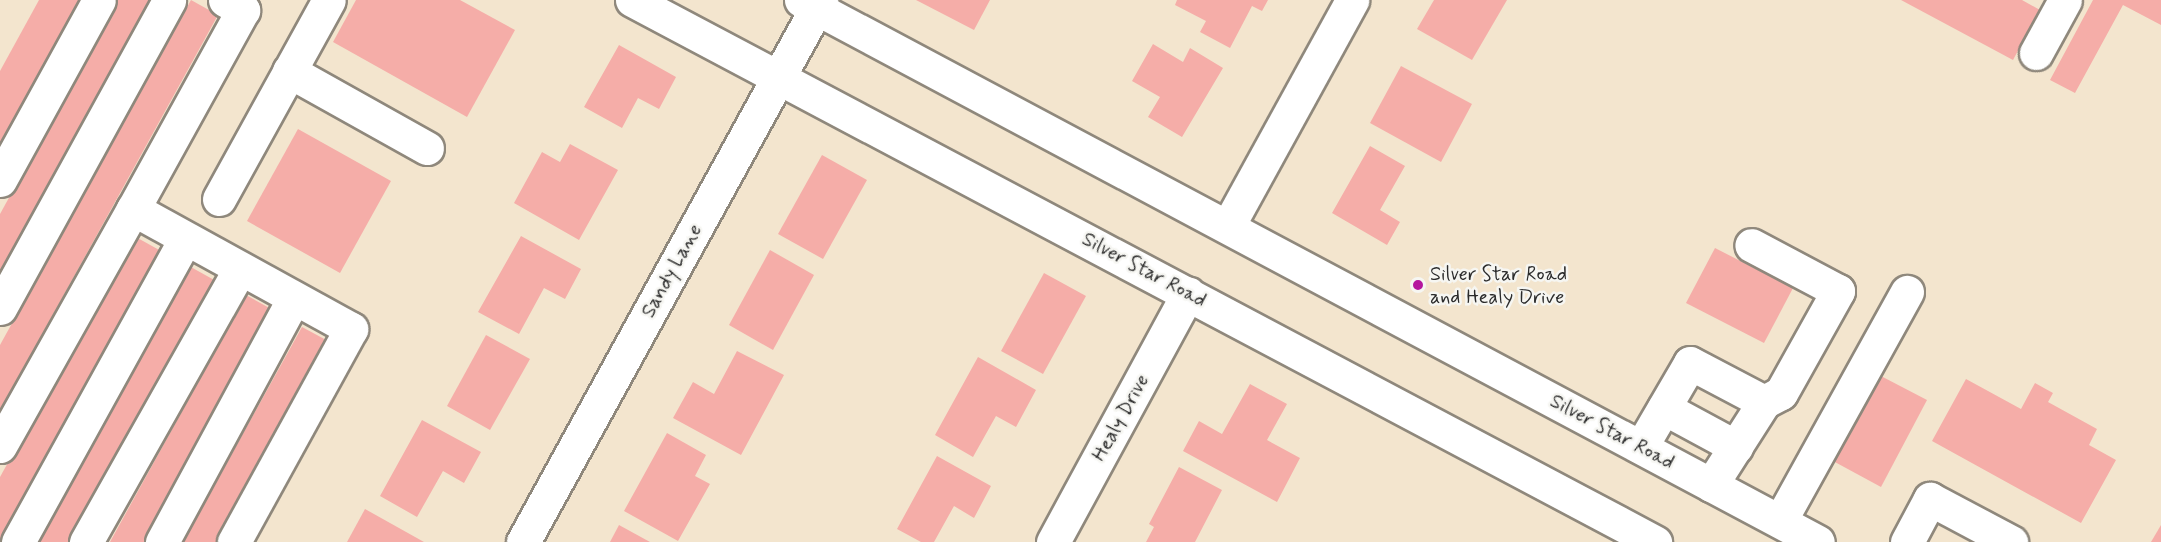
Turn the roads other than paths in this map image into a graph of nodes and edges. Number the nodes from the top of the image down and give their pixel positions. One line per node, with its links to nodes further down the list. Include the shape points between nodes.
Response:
1 (99, 0): 13 (main road)
2 (169, 0): 23 (main road)
3 (225, 0): 15 (main road, via 243,10)
4 (329, 0): 10 (main road)
5 (632, 0): 11 (main road, Silver Star Road)
6 (1352, 0): 16 (main road)
7 (2064, 0): 9 (main road)
8 (813, 3): 11 (main road, Sandy Lane); 16 (main road, Silver Star Road)
9 (2036, 53)
10 (289, 71): 12 (main road); 14 (main road)
11 (777, 77): 21 (main road, Silver Star Road); 35 (main road, Sandy Lane)
12 (427, 148)
13 (0, 180)
14 (219, 199)
15 (133, 209): 17 (main road); 26 (main road)
16 (1228, 226): 27 (main road, Silver Star Road)
17 (185, 239): 19 (main road); 31 (main road)
18 (1752, 245): 24 (main road, via 1838,291 1781,393)
19 (240, 269): 22 (main road); 32 (main road)
20 (1907, 292): 30 (main road)
21 (1188, 293): 36 (main road, Healy Drive); 37 (main road, Silver Star Road)
22 (294, 298): 33 (main road); 34 (main road, via 351,329)
23 (0, 308)
24 (1764, 402): 25 (main road, via 1690,363); 28 (main road)
25 (1664, 408): 27 (main road); 28 (main road)
26 (0, 446)
27 (1641, 447): 29 (main road, Silver Star Road)
28 (1736, 447): 29 (main road)
29 (1711, 485): 30 (main road, Silver Star Road)
30 (1780, 521): 38 (main road, Silver Star Road)
31 (18, 542)
32 (86, 542)
33 (162, 542)
34 (234, 542)
35 (523, 542)
36 (1053, 542)
37 (1655, 542)
38 (1818, 542)
39 (1907, 542): 40 (main road, via 1930,499)
40 (2011, 542)

